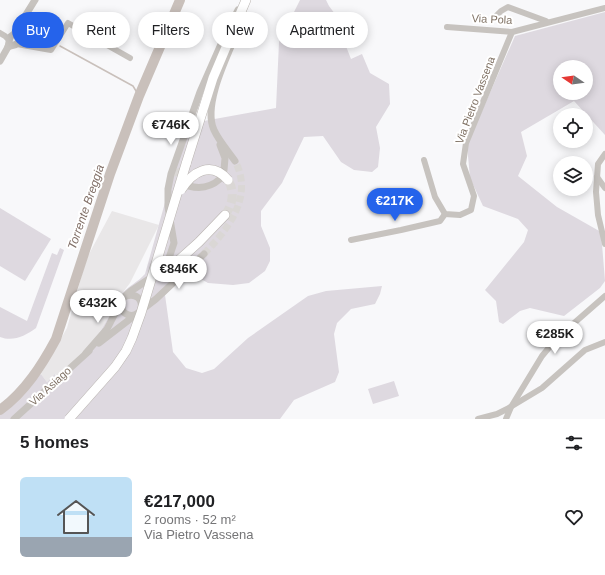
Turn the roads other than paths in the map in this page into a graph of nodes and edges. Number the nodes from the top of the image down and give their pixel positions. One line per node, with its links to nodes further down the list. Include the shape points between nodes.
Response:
1 (35, 0): 4 (street)
2 (246, 0): 17 (street, via 244,14 212,98); 19 (street, via 237,12 204,81); 28 (main road, bridge, via 212,78)
3 (605, 8): 6 (street, Via Pola)
4 (28, 12)
5 (494, 17): 6 (street, via 501,10 508,8)
6 (548, 22): 9 (street, Via Pola)
7 (447, 27): 9 (street, Via Pola)
8 (64, 29): 15 (street, via 68,23)
9 (512, 32): 29 (street, Via Pietro Vassena, via 466,143 463,164 474,196 471,210 460,215)
10 (1, 34): 11 (street, via 8,33)
11 (12, 39)
12 (12, 42): 16 (street)
13 (43, 48): 14 (street)
14 (52, 48)
15 (130, 58)
16 (0, 61)
17 (214, 130): 21 (street); 23 (street, via 225,158)
18 (605, 154): 24 (street, via 598,164)
19 (176, 158): 22 (street); 34 (street, via 169,182 168,198 174,243)
20 (424, 160): 29 (street, via 436,197)
21 (234, 161)
22 (176, 170)
23 (224, 170)
24 (597, 177): 27 (street); 32 (street, via 598,215)
25 (224, 180): 26 (street, via 204,188); 28 (main road, bridge, via 216,172 202,171 190,177)
26 (189, 186)
27 (605, 188)
28 (175, 200): 43 (main road, bridge, via 129,344 115,367)
29 (445, 214): 31 (street, via 440,220)
30 (225, 215): 34 (main road, via 169,269)
31 (351, 240)
32 (605, 244)
33 (204, 254): 38 (street, Via Asiago)
34 (162, 271): 36 (street)
35 (605, 296): 41 (street, via 556,338)
36 (125, 297): 37 (street); 38 (street, via 138,297 142,303)
37 (121, 304): 38 (street, via 126,314 131,316); 40 (street, Via Asiago, via 107,329)
38 (138, 313): 40 (street, Via Asiago)
39 (605, 342): 41 (street, via 585,350 542,388)
40 (86, 353): 42 (street, Via Asiago)
41 (511, 407): 44 (street); 45 (street)
42 (14, 419)
43 (69, 419)
44 (478, 419)
45 (506, 419)

